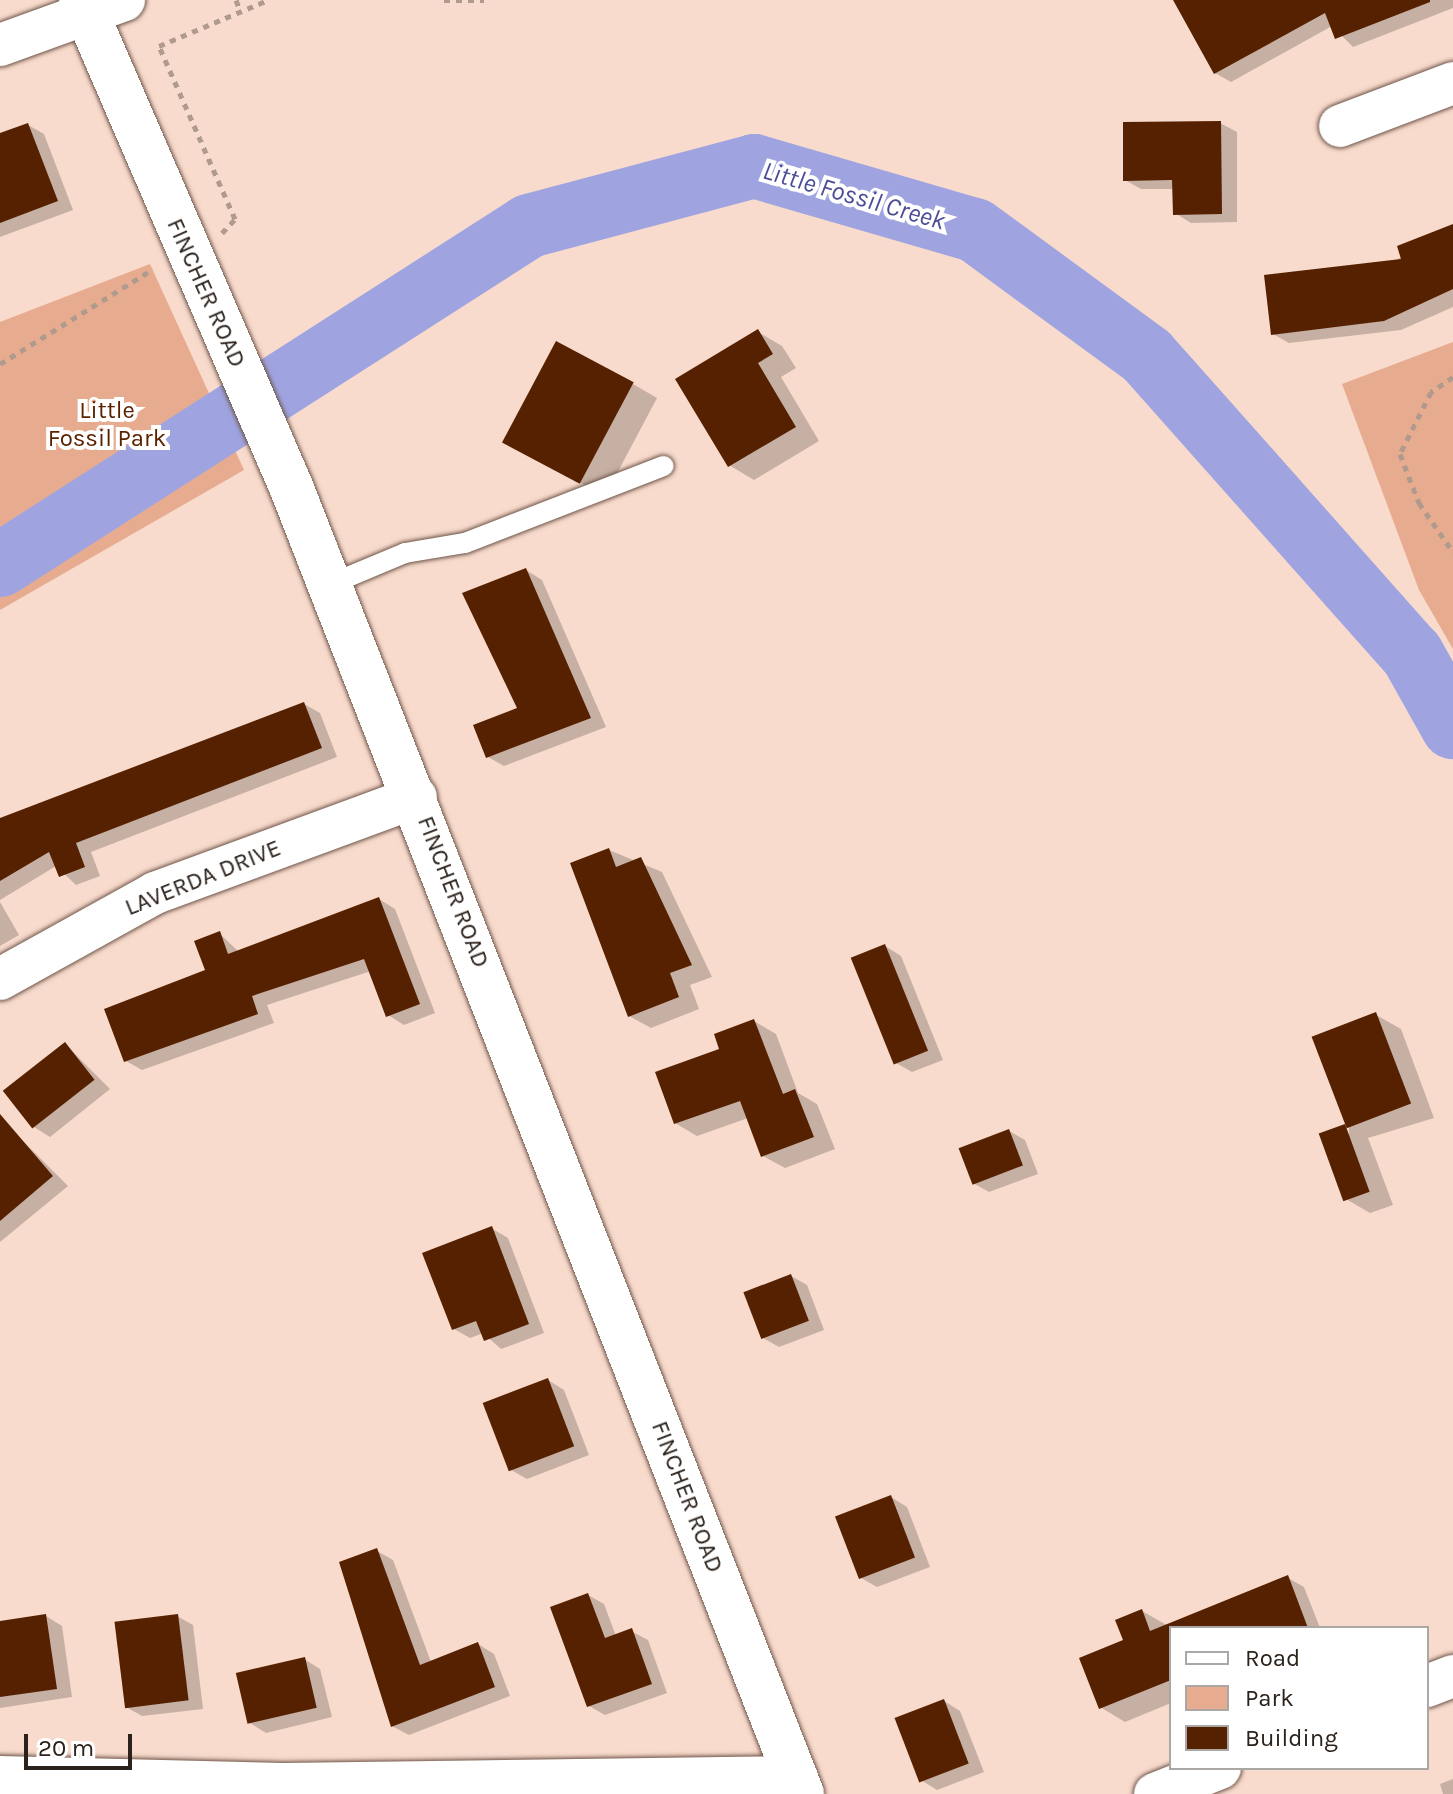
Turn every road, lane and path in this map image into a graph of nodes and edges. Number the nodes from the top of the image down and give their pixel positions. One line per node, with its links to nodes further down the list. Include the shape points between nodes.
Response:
1 (236, 0): 6 (path)
2 (268, 0): 6 (path)
3 (444, 0): 4 (path)
4 (484, 0)
5 (97, 4): 7 (street); 16 (street, FINCHER ROAD, via 201,282)
6 (240, 10): 10 (path, via 159,46 235,219)
7 (0, 45)
8 (1453, 83): 9 (street)
9 (1340, 126)
10 (220, 235)
11 (161, 262): 12 (path)
12 (0, 364)
13 (1453, 377): 15 (path, via 1431,392 1400,454 1419,503)
14 (664, 466): 16 (lane, via 465,543 405,553)
15 (1453, 552)
16 (331, 584): 17 (street, FINCHER ROAD)
17 (416, 797): 18 (street, LAVERDA DRIVE, via 155,893); 23 (street, FINCHER ROAD)
18 (0, 979)
19 (1453, 1676): 20 (street)
20 (1429, 1685)
21 (1215, 1770): 24 (street)
22 (0, 1778): 23 (street, via 283,1785)
23 (799, 1786)
24 (1155, 1794)

